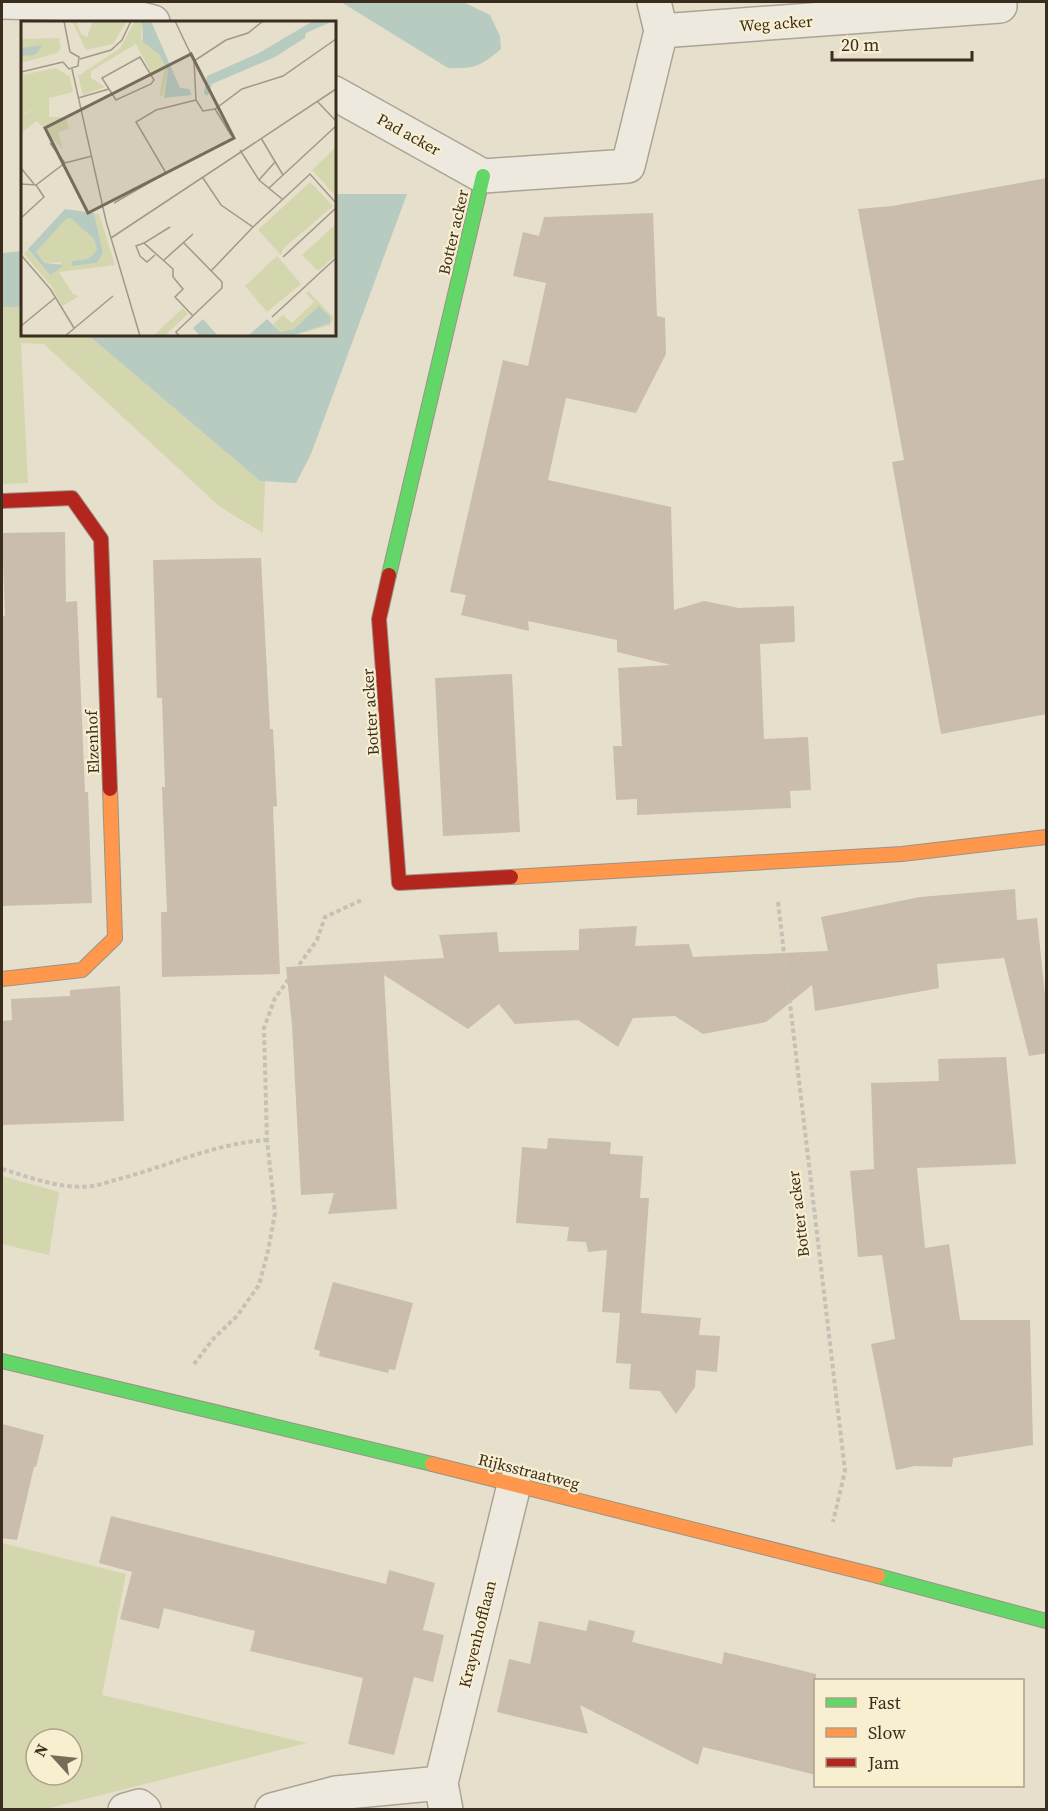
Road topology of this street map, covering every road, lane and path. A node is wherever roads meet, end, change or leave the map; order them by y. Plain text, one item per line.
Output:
1 (2, 2) edge
2 (80, 3) edge
3 (1000, 6) dead end
4 (657, 16) edge
5 (149, 21) edge
6 (336, 94) edge
7 (483, 176) junction
8 (2, 501) edge
9 (1047, 837) edge
10 (773, 862) junction
11 (399, 883) junction
12 (2, 979) edge
13 (267, 1140) junction
14 (2, 1168) edge
15 (2, 1361) edge
16 (166, 1400) junction
17 (514, 1485) junction
18 (825, 1561) junction
19 (1047, 1621) edge
20 (444, 1796) edge
21 (125, 1809) edge
22 (144, 1809) edge
23 (272, 1809) edge

1 - 2 street
2 - 5 street
3 - 4 street, Weg acker
4 - 7 street, Weg acker
6 - 7 street, Pad acker
7 - 11 street, Botter acker
8 - 12 street, Elzenhof
9 - 10 street
10 - 11 street
10 - 18 path, Botter acker
11 - 13 path
13 - 14 path
13 - 16 path
15 - 16 street, Rijksstraatweg
16 - 17 street, Rijksstraatweg
17 - 18 street, Rijksstraatweg
17 - 20 street, Krayenhofflaan
18 - 19 street, Rijksstraatweg
20 - 23 street, Krayenhofflaan
21 - 22 street

